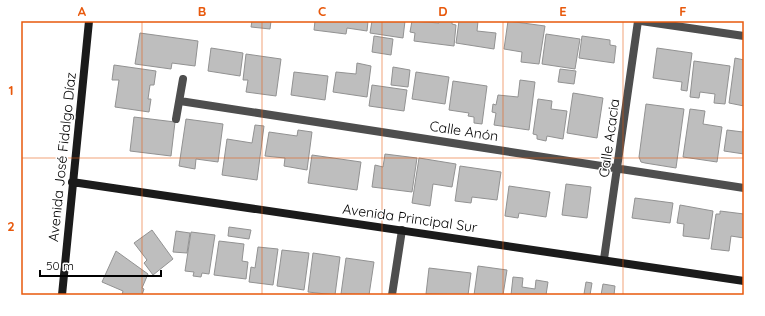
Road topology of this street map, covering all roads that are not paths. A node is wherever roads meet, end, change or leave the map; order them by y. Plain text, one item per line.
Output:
1 (89, 21) edge
2 (640, 21) edge
3 (744, 36) edge
4 (183, 79) dead end
5 (180, 101) junction
6 (176, 119) dead end
7 (618, 168) junction
8 (72, 182) junction
9 (744, 188) edge
10 (402, 230) junction
11 (604, 259) junction
12 (744, 281) edge
13 (62, 295) edge
14 (392, 295) edge

1 - 8 street, Avenida José Fidalgo Díaz
2 - 3 street
2 - 7 street, Calle Acacia
4 - 5 street
5 - 6 street
5 - 7 street, Calle Anón
7 - 9 street, Calle Anón
7 - 11 street, Calle Acacia
8 - 10 street, Avenida Principal Sur
8 - 13 street, Avenida José Fidalgo Díaz
10 - 11 street, Avenida Principal Sur
10 - 14 street
11 - 12 street, Avenida Principal Sur

